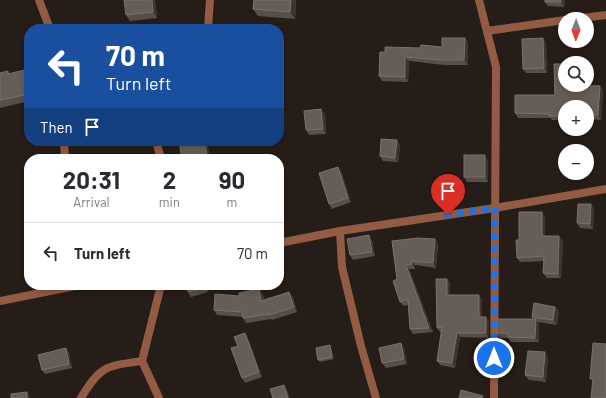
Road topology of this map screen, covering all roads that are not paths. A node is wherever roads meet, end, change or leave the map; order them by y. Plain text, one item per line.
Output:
1 (39, 0) edge
2 (210, 0) edge
3 (479, 0) edge
4 (606, 15) edge
5 (594, 16) edge
6 (558, 21) edge
7 (48, 24) edge
8 (208, 24) edge
9 (487, 31) junction
10 (606, 189) edge
11 (495, 208) junction
12 (340, 230) junction
13 (284, 242) edge
14 (55, 290) edge
15 (160, 290) edge
16 (0, 301) edge
17 (142, 361) junction
18 (81, 398) edge
19 (159, 398) edge
20 (376, 398) edge
21 (494, 398) edge

1 - 7 street
2 - 8 street
3 - 9 street
4 - 5 street
6 - 9 street
9 - 11 street
10 - 11 street
11 - 12 street
11 - 21 street
12 - 13 street
12 - 20 street
14 - 16 street
15 - 17 street
17 - 18 street
17 - 19 street

